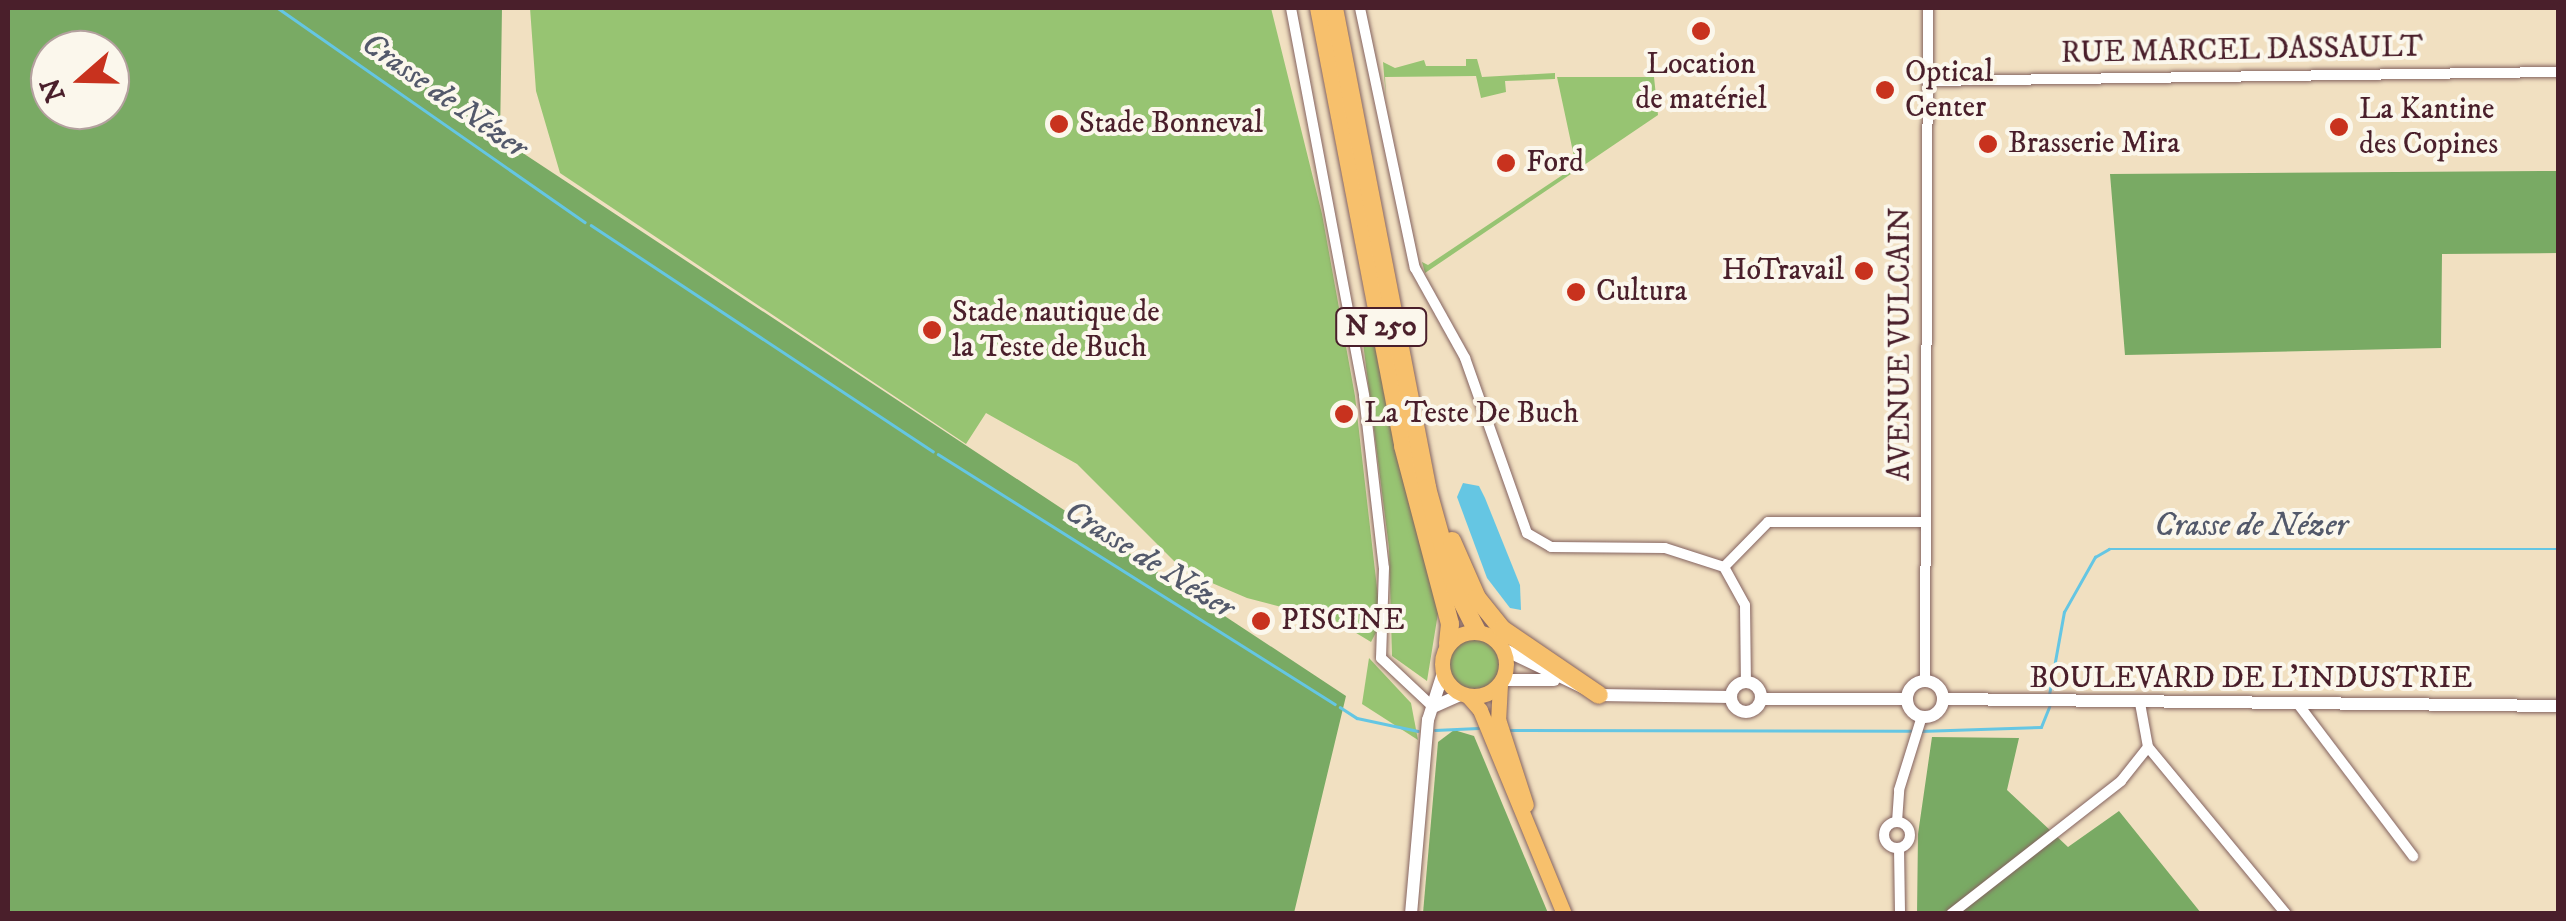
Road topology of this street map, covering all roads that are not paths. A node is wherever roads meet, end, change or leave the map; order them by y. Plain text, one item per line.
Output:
1 (1291, 8) edge
2 (1319, 8) edge
3 (1334, 8) edge
4 (1360, 8) edge
5 (1928, 8) edge
6 (2558, 72) edge
7 (1927, 81) junction
8 (1394, 320) junction
9 (1925, 522) junction
10 (1724, 567) junction
11 (1477, 631) junction
12 (1448, 644) junction
13 (1501, 648) junction
14 (1442, 673) junction
15 (1558, 681) junction
16 (1924, 681) junction
17 (1501, 682) junction
18 (1746, 682) junction
19 (1465, 695) junction
20 (1599, 695) junction
21 (1731, 697) junction
22 (1761, 699) junction
23 (1907, 699) junction
24 (1942, 699) junction
25 (2140, 703) junction
26 (2298, 704) junction
27 (2558, 706) edge
28 (1434, 708) junction
29 (1918, 726) junction
30 (2148, 746) junction
31 (1897, 822) junction
32 (1898, 848) junction
33 (1539, 852) junction
34 (2412, 856) dead end
35 (1411, 914) edge
36 (1564, 914) edge
37 (1900, 914) edge
38 (1952, 914) edge
39 (2286, 914) edge

1 - 28 street
2 - 12 highway, N 250
3 - 8 highway, N 250
4 - 10 street
5 - 7 street, AVENUE VULCAIN
6 - 7 street, RUE MARCEL DASSAULT
7 - 9 street, AVENUE VULCAIN
8 - 11 highway, N 250
8 - 20 highway, N 250
9 - 10 street
9 - 16 street, AVENUE VULCAIN
10 - 18 street
11 - 12 main road
11 - 13 main road, N 250
12 - 14 main road, N 250
13 - 15 street
13 - 17 main road
14 - 19 main road
14 - 28 street
15 - 17 street
15 - 20 street
16 - 23 street
16 - 24 street
17 - 19 main road
17 - 33 main road
18 - 21 street
18 - 22 street
19 - 28 street
19 - 33 main road
20 - 21 street
21 - 22 street
22 - 23 street
23 - 29 street
24 - 25 street, BOULEVARD DE L'INDUSTRIE
24 - 29 street
25 - 26 street, BOULEVARD DE L'INDUSTRIE
25 - 30 street
26 - 27 street, BOULEVARD DE L'INDUSTRIE
26 - 34 street
28 - 35 street
29 - 31 street
30 - 38 street
30 - 39 street
31 - 32 street
31 - 32 street
32 - 37 street
33 - 36 main road

